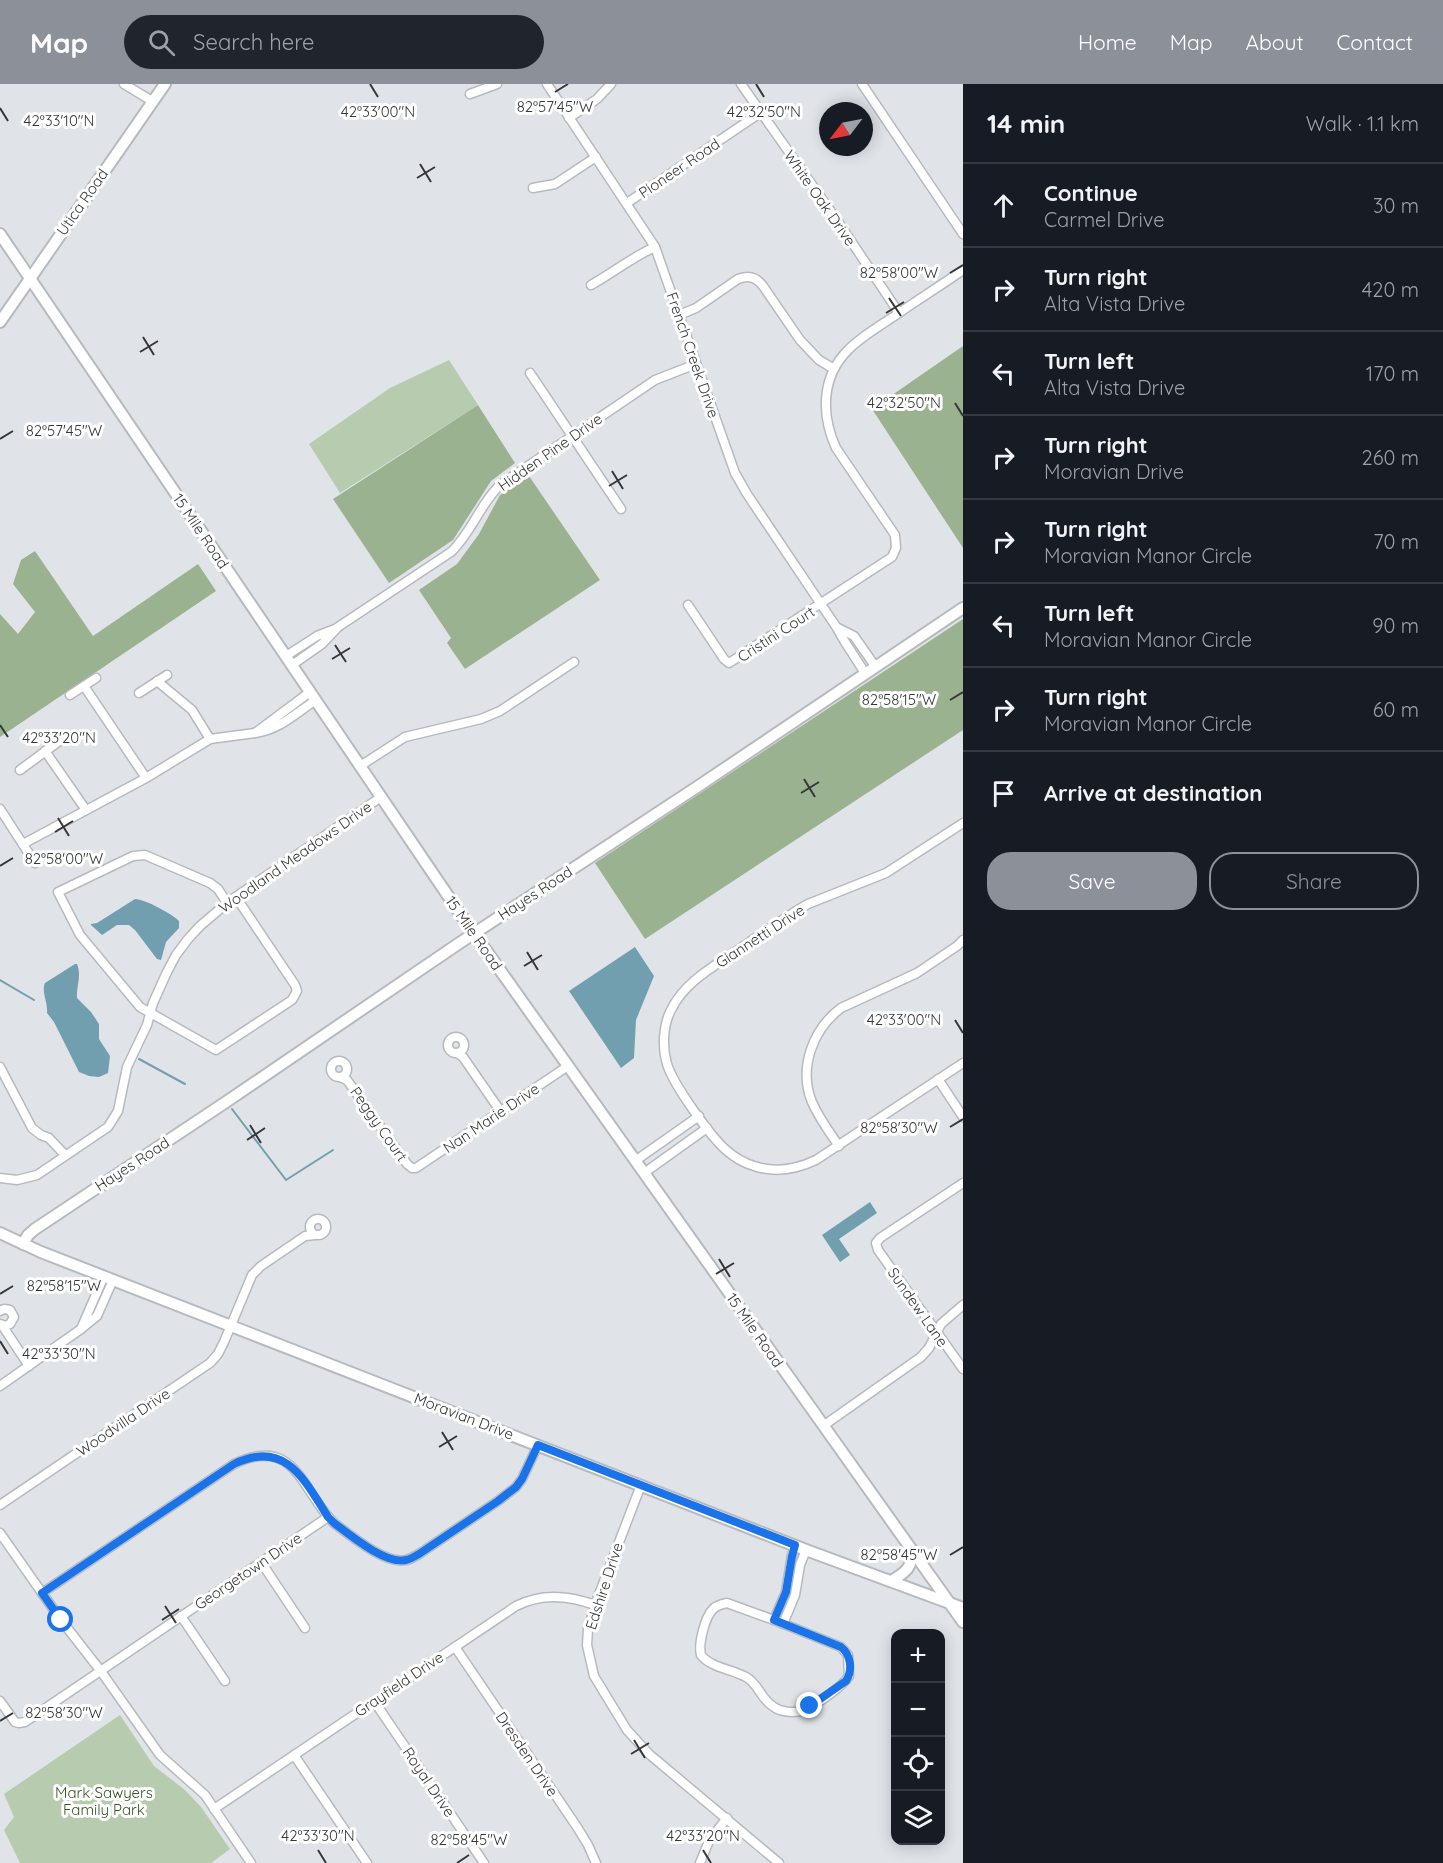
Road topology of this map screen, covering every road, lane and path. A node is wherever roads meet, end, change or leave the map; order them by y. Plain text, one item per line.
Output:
1 (124, 84) edge
2 (165, 84) edge
3 (496, 84) edge
4 (547, 84) edge
5 (611, 84) edge
6 (741, 84) edge
7 (862, 84) edge
8 (470, 94) dead end
9 (152, 101) junction
10 (760, 113) junction
11 (569, 117) junction
12 (596, 157) junction
13 (533, 188) dead end
14 (627, 203) junction
15 (0, 234) edge
16 (963, 234) edge
17 (655, 247) junction
18 (963, 270) edge
19 (30, 278) junction
20 (591, 285) dead end
21 (899, 313) junction
22 (679, 315) junction
23 (0, 322) edge
24 (696, 364) junction
25 (834, 369) junction
26 (530, 373) dead end
27 (572, 435) junction
28 (621, 509) dead end
29 (822, 604) junction
30 (688, 605) dead end
31 (963, 608) edge
32 (837, 628) junction
33 (289, 661) junction
34 (574, 662) dead end
35 (875, 666) junction
36 (865, 673) junction
37 (167, 675) dead end
38 (96, 678) dead end
39 (157, 681) junction
40 (84, 686) junction
41 (139, 693) dead end
42 (70, 694) dead end
43 (313, 696) junction
44 (66, 736) dead end
45 (210, 739) junction
46 (45, 751) junction
47 (360, 766) junction
48 (20, 770) dead end
49 (146, 778) junction
50 (381, 797) junction
51 (0, 809) edge
52 (86, 810) junction
53 (962, 826) edge
54 (23, 844) junction
55 (35, 862) dead end
56 (236, 897) junction
57 (227, 903) junction
58 (474, 933) junction
59 (963, 940) edge
60 (150, 1014) junction
61 (461, 1053) dead end
62 (963, 1062) edge
63 (568, 1066) junction
64 (0, 1067) edge
65 (345, 1076) dead end
66 (938, 1079) junction
67 (501, 1112) junction
68 (699, 1116) junction
69 (963, 1117) edge
70 (707, 1128) junction
71 (839, 1146) junction
72 (65, 1155) junction
73 (635, 1161) junction
74 (412, 1168) joint
75 (644, 1173) junction
76 (0, 1178) edge
77 (963, 1183) edge
78 (310, 1227) junction
79 (0, 1233) edge
80 (315, 1235) junction
81 (305, 1236) junction
82 (23, 1244) junction
83 (108, 1278) junction
84 (963, 1305) edge
85 (0, 1311) edge
86 (5, 1326) edge
87 (231, 1326) junction
88 (937, 1333) junction
89 (29, 1366) junction
90 (963, 1369) edge
91 (0, 1386) edge
92 (824, 1426) junction
93 (538, 1445) junction
94 (641, 1485) junction
95 (0, 1505) edge
96 (328, 1517) junction
97 (0, 1533) edge
98 (795, 1545) junction
99 (909, 1546) junction
100 (806, 1550) junction
101 (261, 1562) junction
102 (891, 1581) junction
103 (42, 1593) junction
104 (950, 1603) junction
105 (595, 1605) junction
106 (963, 1608) edge
107 (181, 1616) junction
108 (779, 1622) junction
109 (963, 1622) edge
110 (305, 1628) dead end
111 (455, 1647) junction
112 (100, 1670) junction
113 (225, 1681) dead end
114 (0, 1701) edge
115 (374, 1701) junction
116 (294, 1755) junction
117 (214, 1809) junction
118 (726, 1818) junction
119 (251, 1863) edge
120 (367, 1863) edge
121 (484, 1863) edge
122 (596, 1863) edge
123 (700, 1863) edge
124 (779, 1863) edge

1 - 9 street
2 - 9 street, Utica Road
3 - 8 street
4 - 11 street, French Creek Drive
5 - 11 street
6 - 10 street, White Oak Drive
7 - 16 street
9 - 19 street, Utica Road
10 - 14 street, Pioneer Road
10 - 21 street, White Oak Drive
11 - 12 street, French Creek Drive
12 - 13 street
12 - 14 street, French Creek Drive
14 - 17 street, French Creek Drive
15 - 19 street, 15 Mile Road
17 - 20 street
17 - 22 street, French Creek Drive
18 - 21 street
19 - 23 street, Utica Road
19 - 33 street, 15 Mile Road
21 - 25 street
22 - 24 street, French Creek Drive
22 - 25 street
24 - 27 street, Hidden Pine Drive
24 - 29 street, French Creek Drive
25 - 29 street
26 - 27 street
27 - 28 street
27 - 33 street, Hidden Pine Drive
29 - 30 street, Cristini Court
29 - 32 street, French Creek Drive
31 - 35 street, Hayes Road
32 - 35 street, French Creek Drive
32 - 36 street, French Creek Drive
33 - 43 street, 15 Mile Road
34 - 47 street
35 - 36 street, Hayes Road
36 - 58 street, Hayes Road
37 - 39 street
38 - 40 street
39 - 41 street
39 - 45 street
40 - 42 street
40 - 49 street
43 - 45 street
43 - 47 street, 15 Mile Road
44 - 46 street
45 - 49 street
46 - 48 street
46 - 52 street
47 - 50 street, 15 Mile Road
49 - 52 street
50 - 56 street, Woodland Meadows Drive
50 - 58 street, 15 Mile Road
51 - 54 street
52 - 54 street
53 - 68 street, Giannetti Drive
54 - 55 street
56 - 57 street, Woodland Meadows Drive
56 - 60 street
57 - 60 street, Woodland Meadows Drive
57 - 60 street
58 - 63 street, 15 Mile Road
58 - 82 street, Hayes Road
59 - 71 street
60 - 72 street, Woodland Meadows Drive
61 - 67 street
62 - 66 street, Giannetti Drive
63 - 67 street, Nan Marie Drive
63 - 73 street, 15 Mile Road
64 - 72 street
65 - 74 street, Peggy Court
66 - 69 street
66 - 71 street, Giannetti Drive
67 - 74 street, Nan Marie Drive
68 - 70 street, Giannetti Drive
68 - 73 street
70 - 71 street, Giannetti Drive
70 - 75 street
72 - 76 street, Woodland Meadows Drive
73 - 75 street, 15 Mile Road
75 - 92 street, 15 Mile Road
77 - 88 street, Sundew Lane
78 - 80 street
78 - 80 street
78 - 81 street
79 - 82 street, Moravian Drive
80 - 81 street
81 - 87 street, Woodvilla Drive
82 - 83 street, Moravian Drive
83 - 87 street, Moravian Drive
83 - 89 street
84 - 88 street
85 - 86 street
86 - 89 street
87 - 93 street, Moravian Drive
87 - 95 street, Woodvilla Drive
88 - 90 street, Sundew Lane
88 - 92 street
89 - 91 street
92 - 99 street, 15 Mile Road
93 - 94 street, Moravian Drive
93 - 96 street
94 - 98 street, Moravian Drive
94 - 105 street, Edshire Drive
96 - 101 street, Georgetown Drive
96 - 103 street
97 - 103 street
98 - 100 street, Moravian Drive
98 - 108 street
99 - 102 street
99 - 104 street, 15 Mile Road
100 - 102 street, Moravian Drive
100 - 108 street
101 - 107 street, Georgetown Drive
101 - 110 street
102 - 104 street, Moravian Drive
103 - 112 street
104 - 106 street, Moravian Drive
104 - 109 street, 15 Mile Road
105 - 111 street, Grayfield Drive
105 - 118 street, Edshire Drive
107 - 112 street, Georgetown Drive
107 - 113 street
108 - 108 street
111 - 115 street, Grayfield Drive
111 - 122 street, Dresden Drive
112 - 114 street, Georgetown Drive
112 - 117 street
115 - 116 street, Grayfield Drive
115 - 121 street, Royal Drive
116 - 117 street, Grayfield Drive
116 - 120 street
117 - 119 street
118 - 123 street
118 - 124 street, Edshire Drive

